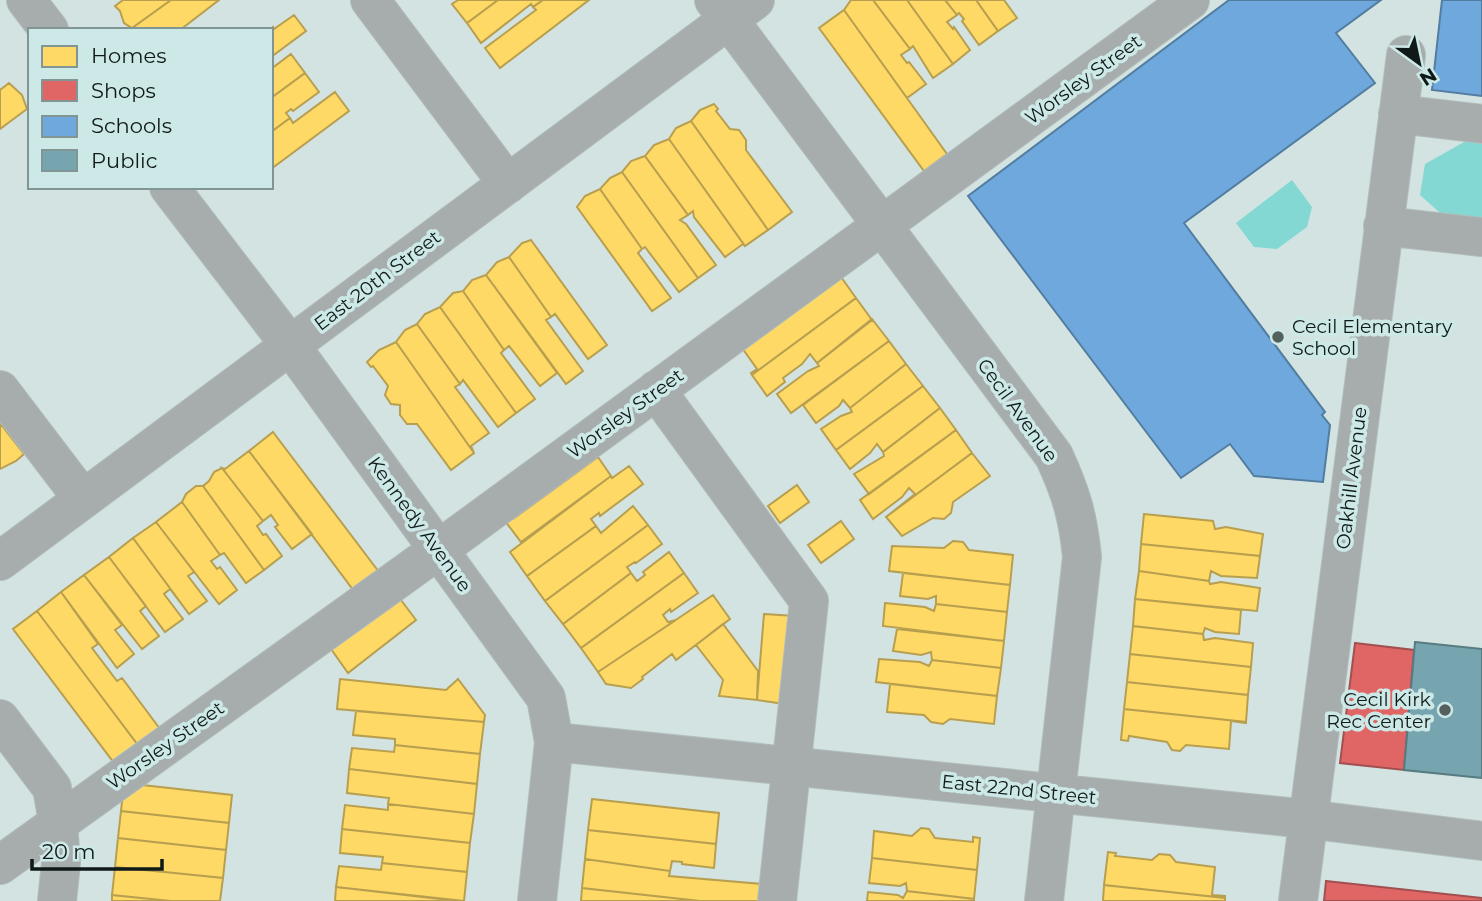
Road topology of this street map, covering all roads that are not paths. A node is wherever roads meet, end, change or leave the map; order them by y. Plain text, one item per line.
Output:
1 (26, 0) edge
2 (370, 0) edge
3 (1189, 0) edge
4 (733, 6) edge
5 (47, 28) edge
6 (1406, 55) dead end
7 (1398, 114) junction
8 (1482, 124) edge
9 (508, 184) junction
10 (171, 189) edge
11 (883, 226) junction
12 (1383, 226) junction
13 (1482, 237) edge
14 (290, 345) junction
15 (0, 390) edge
16 (656, 390) junction
17 (83, 499) junction
18 (438, 550) junction
19 (0, 561) edge
20 (0, 719) edge
21 (554, 742) junction
22 (792, 765) junction
23 (1056, 792) junction
24 (1307, 819) junction
25 (58, 822) junction
26 (1482, 841) edge
27 (0, 865) edge
28 (57, 901) edge
29 (537, 901) edge
30 (777, 901) edge
31 (1044, 901) edge
32 (1298, 901) edge

1 - 5 street
2 - 9 street
3 - 11 street, Worsley Street
4 - 9 street, East 20th Street
4 - 11 street, Cecil Avenue
6 - 7 street, Oakhill Avenue
7 - 8 street
7 - 12 street, Oakhill Avenue
9 - 14 street, East 20th Street
10 - 14 street, Kennedy Avenue
11 - 16 street, Worsley Street
11 - 23 street, Cecil Avenue
12 - 13 street
12 - 24 street, Oakhill Avenue
14 - 17 street, East 20th Street
14 - 18 street, Kennedy Avenue
15 - 17 street
16 - 18 street, Worsley Street
16 - 22 street
17 - 19 street, East 20th Street
18 - 21 street, Kennedy Avenue
18 - 25 street, Worsley Street
20 - 25 street
21 - 22 street, East 22nd Street
21 - 29 street, Kennedy Avenue
22 - 23 street, East 22nd Street
22 - 30 street
23 - 24 street, East 22nd Street
23 - 31 street, Cecil Avenue
24 - 26 street, East 22nd Street
24 - 32 street, Oakhill Avenue
25 - 27 street, Worsley Street
25 - 28 street

